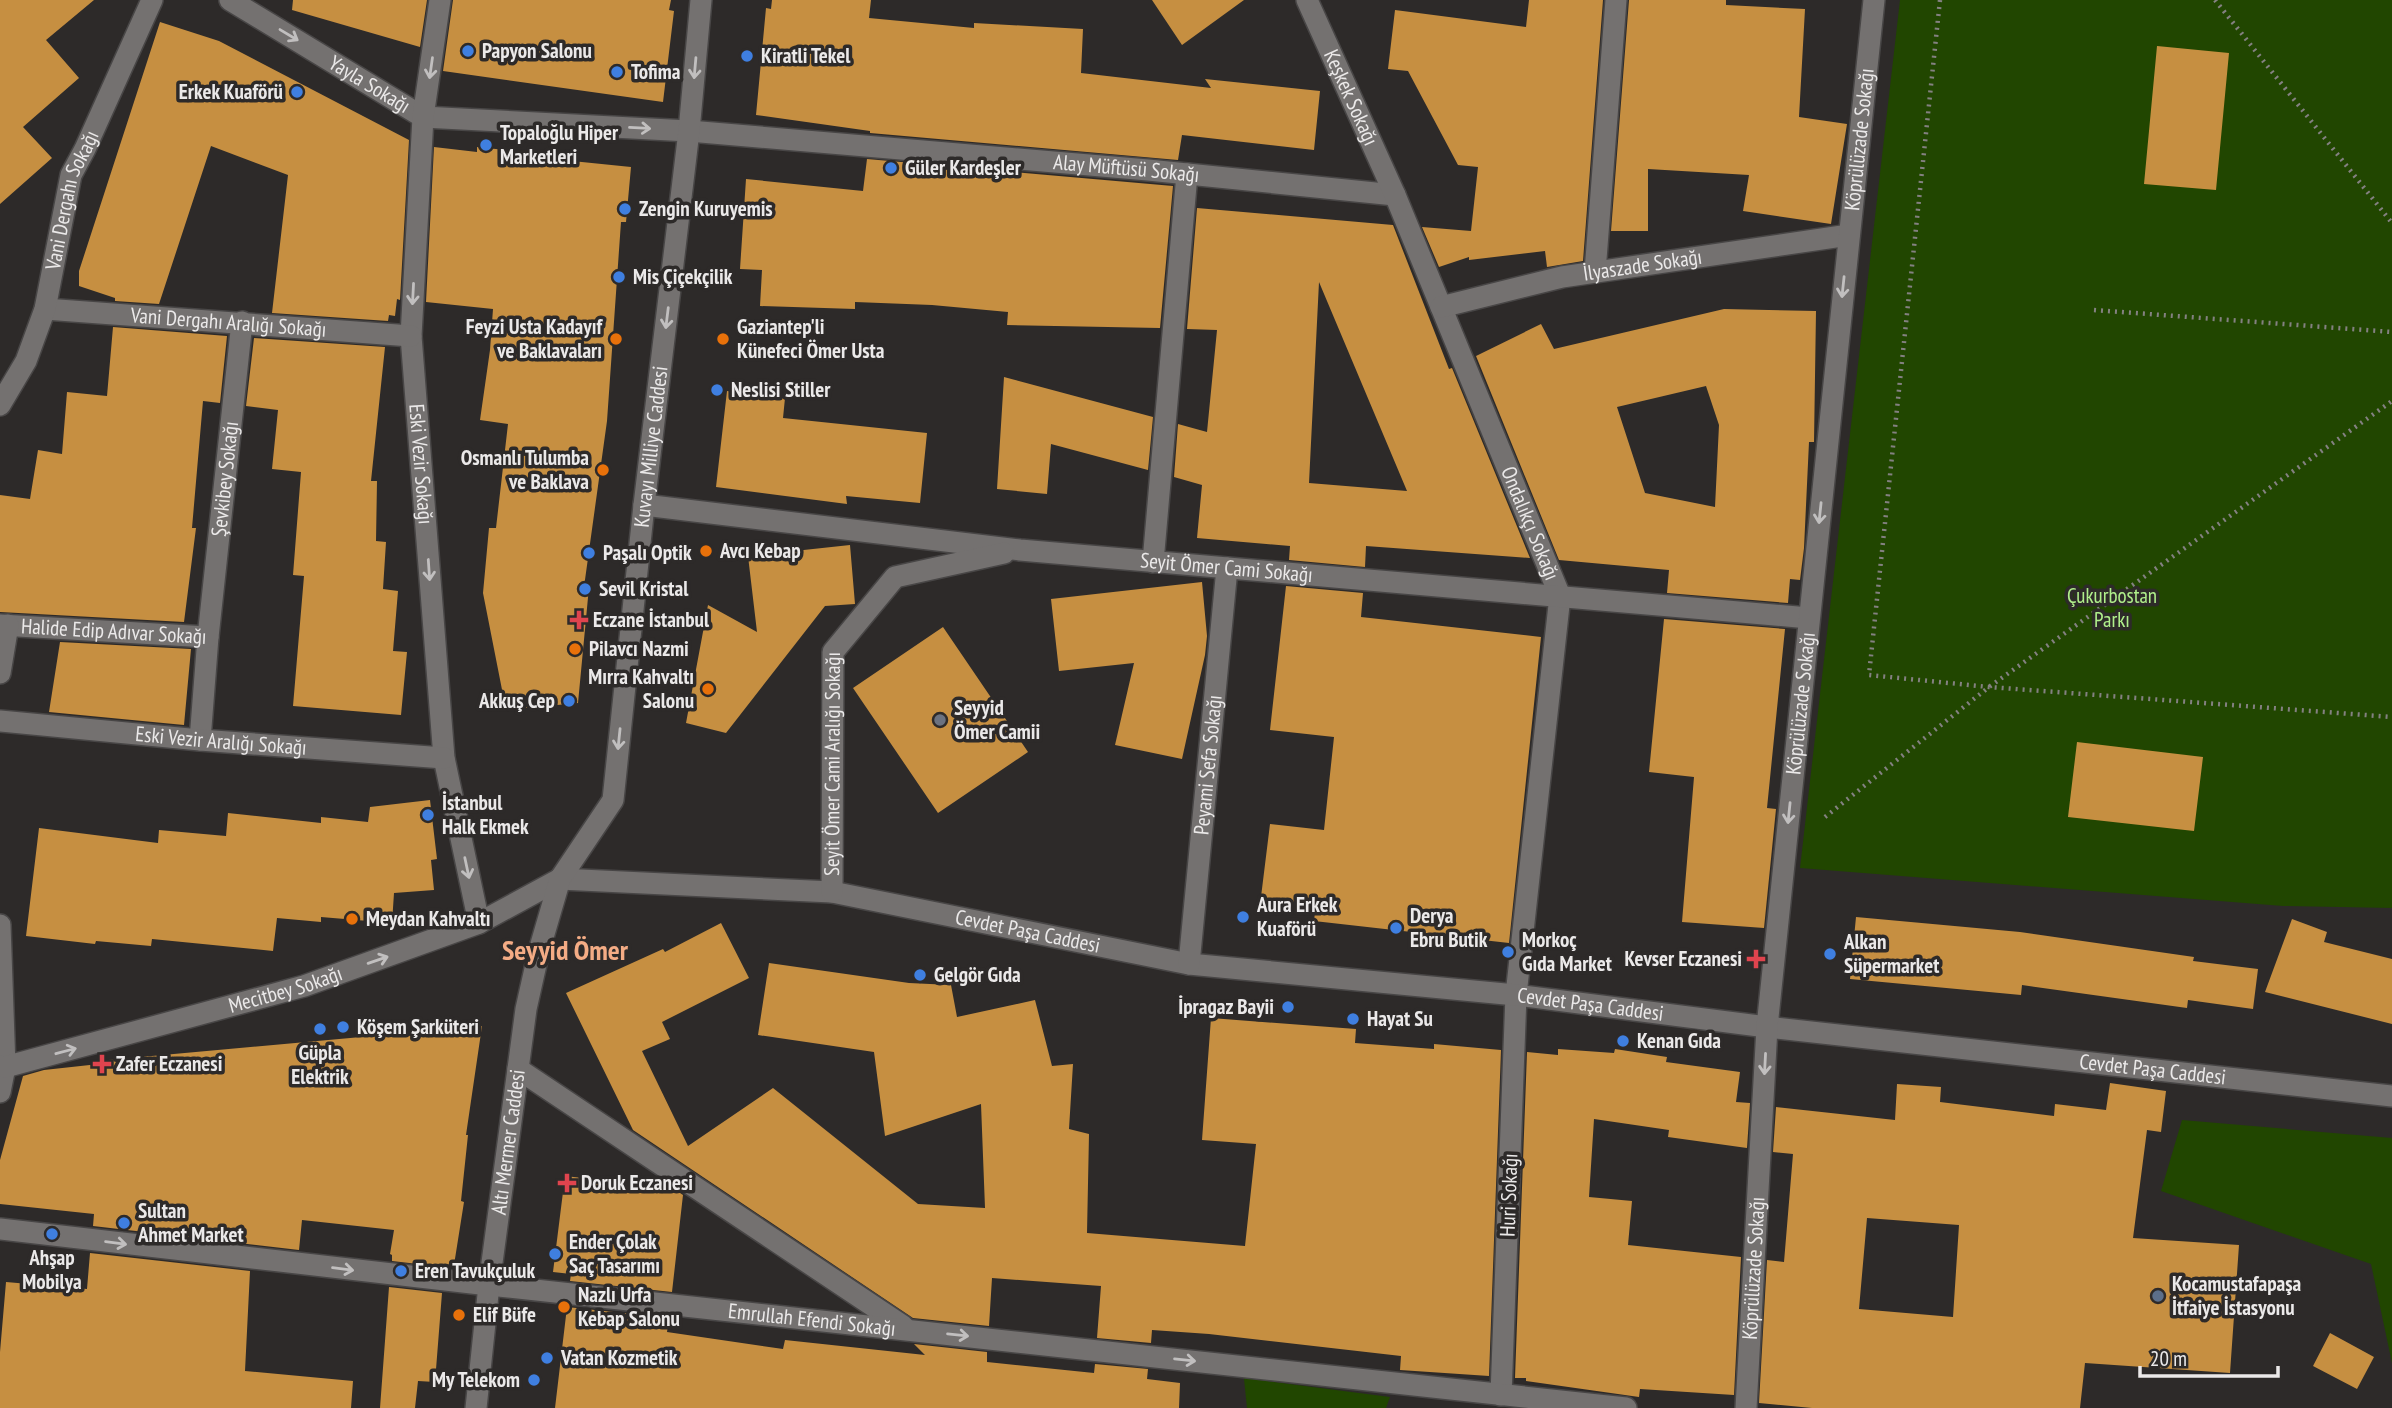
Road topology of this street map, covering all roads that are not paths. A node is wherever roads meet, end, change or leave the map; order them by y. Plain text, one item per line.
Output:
1 (152, 0) edge
2 (230, 0) edge
3 (440, 0) edge
4 (701, 0) edge
5 (1307, 0) edge
6 (1616, 0) edge
7 (1874, 0) edge
8 (424, 117) junction
9 (689, 131) junction
10 (1187, 174) junction
11 (1395, 195) junction
12 (1849, 235) junction
13 (1595, 272) junction
14 (1441, 307) junction
15 (45, 309) junction
16 (242, 322) junction
17 (411, 336) junction
18 (0, 405) edge
19 (644, 505) junction
20 (1020, 550) junction
21 (1153, 562) junction
22 (1227, 568) junction
23 (1560, 597) junction
24 (1810, 618) junction
25 (4, 625) edge
26 (208, 637) junction
27 (0, 673) edge
28 (0, 721) edge
29 (200, 740) junction
30 (444, 758) junction
31 (560, 879) junction
32 (832, 892) junction
33 (479, 923) junction
34 (0, 925) edge
35 (1189, 964) junction
36 (1516, 995) junction
37 (1767, 1027) junction
38 (3, 1067) edge
39 (518, 1069) junction
40 (0, 1092) edge
41 (2392, 1096) edge
42 (0, 1229) edge
43 (489, 1285) junction
44 (907, 1329) junction
45 (1501, 1395) junction
46 (476, 1408) edge
47 (1626, 1408) edge
48 (1746, 1408) edge

1 - 15 street, Vani Dergahı Sokağı
2 -> 8 street, Yayla Sokağı
3 -> 8 street, Eski Vezir Sokağı
4 -> 9 street, Kuvayı Milliye Caddesi
5 - 11 street, Keşkek Sokağı
6 - 13 street
7 - 12 street, Köprülüzade Sokağı
8 -> 9 street, Yayla Sokağı
8 -> 17 street, Eski Vezir Sokağı
9 - 10 street, Alay Müftüsü Sokağı
9 -> 19 street, Kuvayı Milliye Caddesi
10 - 11 street, Alay Müftüsü Sokağı
10 - 21 street
11 - 14 street, Ondalıkçı Sokağı
12 - 13 street, İlyaszade Sokağı
12 -> 24 street, Köprülüzade Sokağı
13 - 14 street, İlyaszade Sokağı
14 - 23 street, Ondalıkçı Sokağı
15 - 16 street, Vani Dergahı Aralığı Sokağı
15 - 18 street, Vani Dergahı Sokağı
16 - 17 street, Vani Dergahı Aralığı Sokağı
16 - 26 street, Şevkibey Sokağı
17 -> 30 street, Eski Vezir Sokağı
19 - 20 street, Seyit Ömer Cami Sokağı
19 -> 31 street, Kuvayı Milliye Caddesi
20 - 21 street, Seyit Ömer Cami Sokağı
20 - 32 street, Seyit Ömer Cami Aralığı Sokağı
21 - 22 street, Seyit Ömer Cami Sokağı
22 - 23 street, Seyit Ömer Cami Sokağı
22 - 35 street, Peyami Sefa Sokağı
23 - 24 street, Seyit Ömer Cami Sokağı
23 - 36 street, Ondalıkçı Sokağı
24 -> 37 street, Köprülüzade Sokağı
25 - 26 street, Halide Edip Adıvar Sokağı
25 - 27 street
26 - 29 street, Halide Edip Adıvar Sokağı
28 - 29 street, Eski Vezir Aralığı Sokağı
29 - 30 street, Eski Vezir Aralığı Sokağı
30 -> 33 street, Eski Vezir Sokağı
31 - 32 street, Cevdet Paşa Caddesi
31 - 33 street, Meсitbey Sokağı
31 - 39 street, Altı Mermer Caddesi
32 - 35 street, Cevdet Paşa Caddesi
38 -> 33 street, Meсitbey Sokağı
34 - 38 street
35 - 36 street, Cevdet Paşa Caddesi
36 - 37 street, Cevdet Paşa Caddesi
36 - 45 street, Huri Sokağı
37 - 41 street, Cevdet Paşa Caddesi
37 -> 48 street, Köprülüzade Sokağı
38 - 40 street
39 - 43 street, Altı Mermer Caddesi
39 - 44 street
42 -> 43 street, Emrullah Efendi Sokağı
43 - 44 street, Emrullah Efendi Sokağı
43 - 46 street, Altı Mermer Caddesi
44 -> 45 street, Emrullah Efendi Sokağı
45 - 47 street, Emrullah Efendi Sokağı

